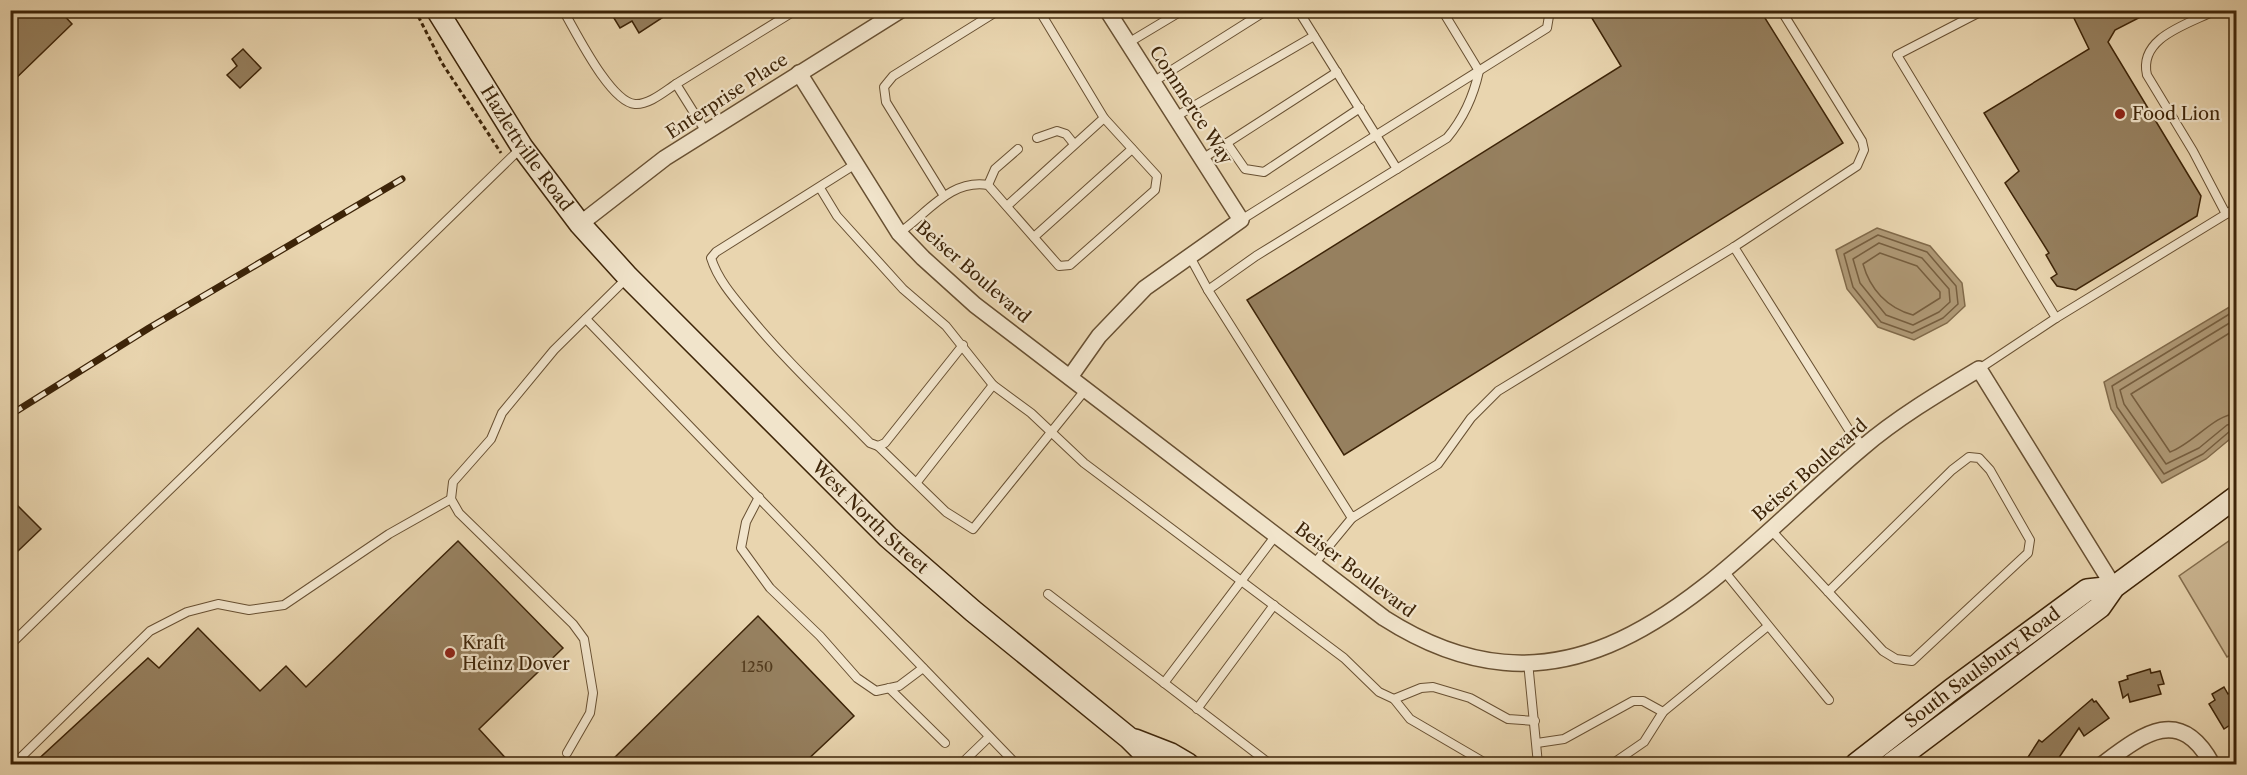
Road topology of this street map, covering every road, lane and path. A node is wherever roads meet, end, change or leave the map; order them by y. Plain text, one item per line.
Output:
1 (437, 10) edge
2 (563, 10) edge
3 (796, 10) edge
4 (901, 10) edge
5 (999, 10) edge
6 (1039, 10) edge
7 (1107, 10) edge
8 (1183, 10) edge
9 (1267, 10) edge
10 (1298, 10) edge
11 (1443, 10) edge
12 (1545, 10) edge
13 (1781, 10) edge
14 (1984, 10) edge
15 (2216, 10) edge
16 (1314, 36) junction
17 (1128, 43) junction
18 (1479, 71) junction
19 (1337, 72) junction
20 (799, 73) junction
21 (1153, 82) junction
22 (676, 84) junction
23 (1360, 108) junction
24 (1175, 117) junction
25 (1104, 118) junction
26 (706, 132) junction
27 (1377, 135) junction
28 (1037, 138) dead end
29 (1227, 143) junction
30 (1074, 144) junction
31 (522, 147) junction
32 (1017, 149) dead end
33 (1132, 149) junction
34 (1202, 159) junction
35 (854, 165) junction
36 (1397, 169) junction
37 (988, 185) junction
38 (820, 188) junction
39 (944, 196) junction
40 (1007, 206) junction
41 (2236, 208) edge
42 (2226, 214) junction
43 (1241, 220) junction
44 (580, 224) junction
45 (899, 233) junction
46 (1034, 237) junction
47 (1734, 247) junction
48 (1189, 255) junction
49 (628, 277) junction
50 (1209, 290) junction
51 (2056, 318) junction
52 (586, 319) junction
53 (963, 345) junction
54 (1979, 369) junction
55 (1070, 377) junction
56 (993, 385) junction
57 (1086, 389) junction
58 (1052, 434) junction
59 (878, 446) junction
60 (1863, 446) junction
61 (916, 482) junction
62 (759, 497) junction
63 (2236, 497) edge
64 (451, 499) junction
65 (1352, 518) junction
66 (1771, 530) junction
67 (1276, 535) junction
68 (1314, 564) junction
69 (1724, 571) junction
70 (1241, 580) junction
71 (2114, 586) junction
72 (1828, 592) junction
73 (1048, 594) dead end
74 (1274, 605) junction
75 (1768, 626) junction
76 (10, 645) edge
77 (1528, 663) junction
78 (923, 668) junction
79 (1164, 684) junction
80 (889, 688) junction
81 (1394, 699) junction
82 (1829, 700) dead end
83 (1197, 709) junction
84 (1663, 712) junction
85 (1535, 722) junction
86 (989, 737) junction
87 (1129, 738) junction
88 (945, 743) dead end
89 (1537, 743) junction
90 (567, 753) dead end
91 (14, 765) edge
92 (961, 765) edge
93 (1017, 765) edge
94 (1155, 765) edge
95 (1188, 765) edge
96 (1270, 765) edge
97 (1487, 765) edge
98 (1538, 765) edge
99 (1612, 765) edge
100 (1856, 765) edge
101 (1891, 765) edge
102 (2103, 765) edge
103 (2212, 765) edge

1 - 31 main road, Hazlettville Road
2 - 22 lane
3 - 22 lane
4 - 20 street, Enterprise Place
5 - 39 lane
6 - 25 lane
7 - 17 street, Commerce Way
8 - 17 lane
9 - 21 lane
10 - 16 lane
11 - 18 lane
12 - 18 lane
13 - 47 lane
14 - 51 lane
15 - 42 lane
16 - 19 lane
16 - 24 lane
17 - 21 street, Commerce Way
18 - 27 lane
18 - 36 lane
19 - 23 lane
19 - 29 lane
20 - 26 street, Enterprise Place
20 - 35 street, Beiser Boulevard
21 - 24 street, Commerce Way
22 - 26 lane
23 - 27 lane
23 - 29 lane
24 - 34 street, Commerce Way
25 - 30 lane
25 - 33 lane
26 - 44 street, Enterprise Place
27 - 36 lane
27 - 43 lane
28 - 30 lane
29 - 34 lane
30 - 40 lane
31 - 44 main road, Hazlettville Road
31 - 76 lane
32 - 37 lane
33 - 46 lane
33 - 46 lane
34 - 43 street, Commerce Way
35 - 38 lane
35 - 45 street, Beiser Boulevard
36 - 50 lane
37 - 39 lane
37 - 40 lane
38 - 53 lane
38 - 59 lane
39 - 45 lane
40 - 46 lane
41 - 42 lane
42 - 51 lane
43 - 48 street
44 - 49 main road, Hazlettville Road
45 - 55 street, Beiser Boulevard
47 - 60 lane
47 - 65 lane
48 - 50 lane
48 - 55 street
49 - 52 lane
49 - 87 main road, West North Street
50 - 65 lane
51 - 54 lane
52 - 62 lane
52 - 64 lane
53 - 56 lane
53 - 59 lane
54 - 60 street, Beiser Boulevard
54 - 71 street
55 - 57 street, Beiser Boulevard
56 - 58 lane
56 - 61 lane
57 - 58 lane
57 - 67 street, Beiser Boulevard
58 - 61 lane
58 - 70 lane
59 - 61 lane
60 - 66 street, Beiser Boulevard
62 - 78 lane
62 - 80 lane
63 - 71 main road, South Saulsbury Road
64 - 90 lane
64 - 91 lane
65 - 68 lane
66 - 69 street, Beiser Boulevard
66 - 72 lane
67 - 68 street, Beiser Boulevard
67 - 70 lane
68 - 77 street, Beiser Boulevard
69 - 75 lane
69 - 77 street, Beiser Boulevard
70 - 74 lane
70 - 79 lane
71 - 100 main road, South Saulsbury Road
71 - 101 main road, South Saulsbury Road
72 - 72 lane
73 - 79 lane
74 - 81 lane
74 - 83 lane
75 - 82 lane
75 - 84 lane
77 - 85 lane
78 - 80 lane
78 - 86 lane
79 - 83 lane
80 - 88 lane
81 - 85 lane
81 - 97 lane
83 - 96 lane
84 - 89 lane
84 - 99 lane
85 - 89 lane
86 - 92 lane
86 - 93 lane
87 - 94 main road, West North Street
87 - 95 main road, West North Street
89 - 98 lane
102 - 103 street

